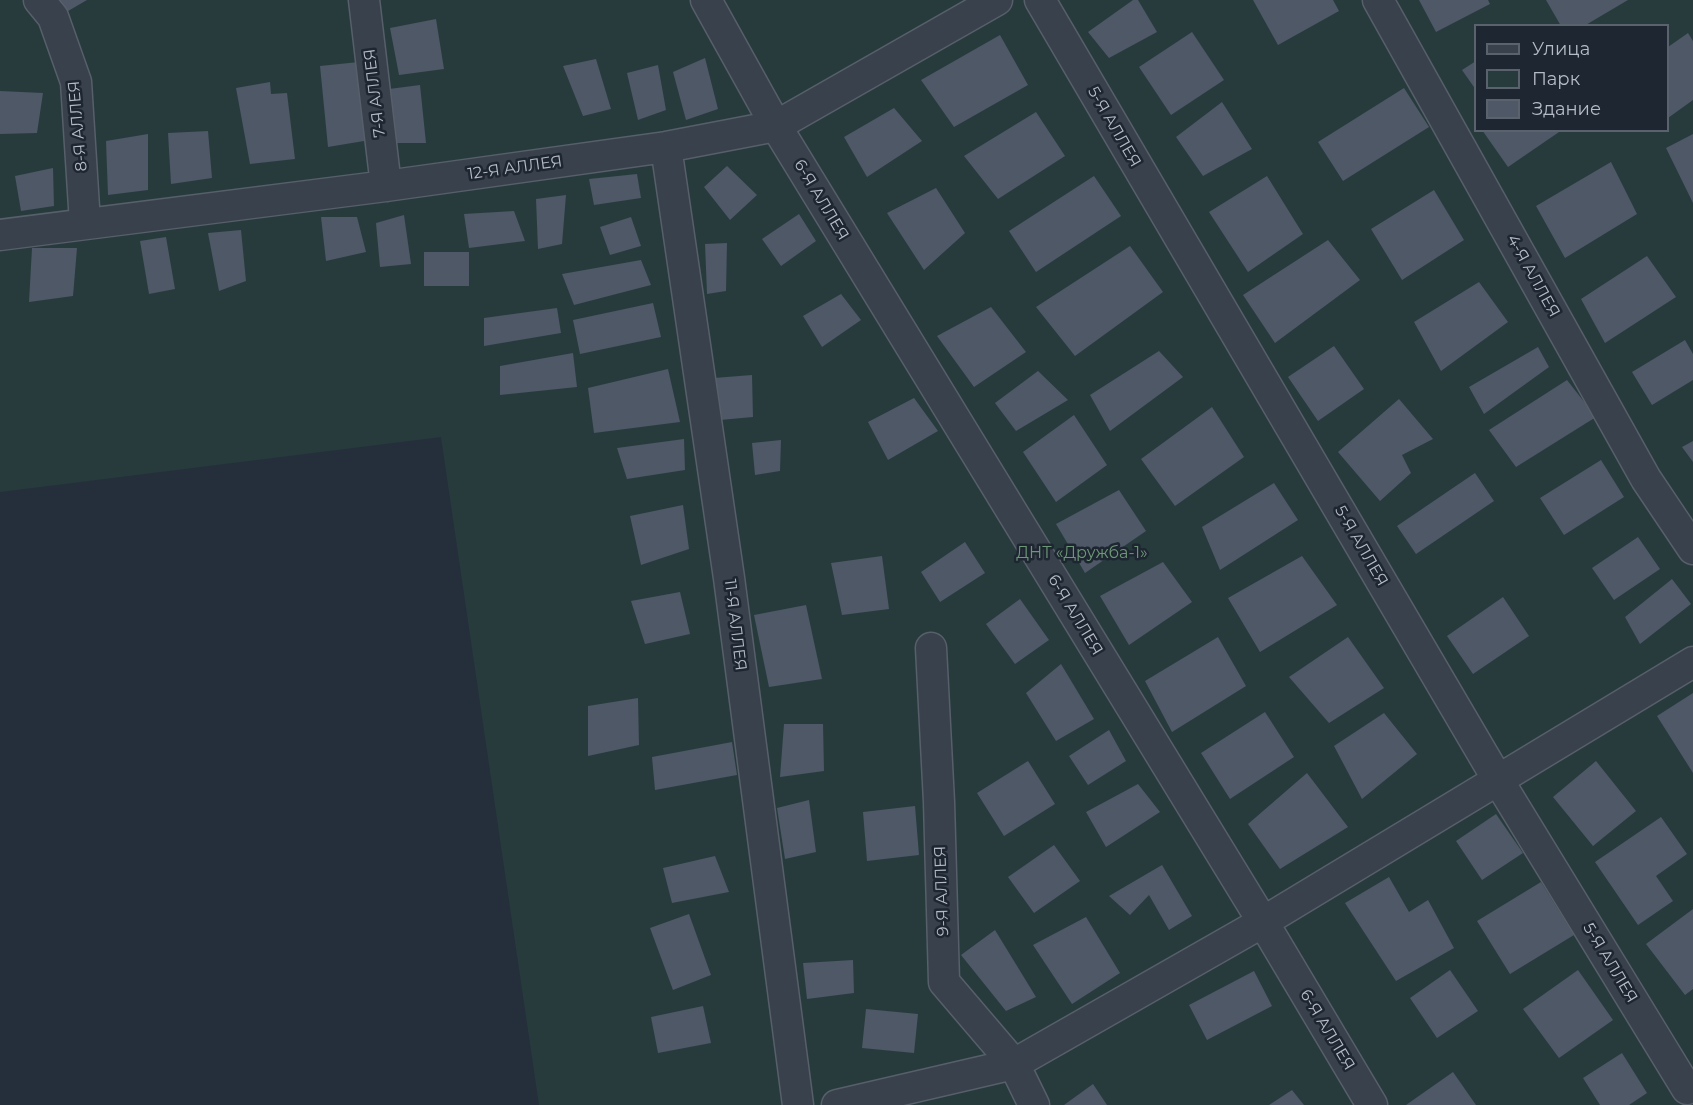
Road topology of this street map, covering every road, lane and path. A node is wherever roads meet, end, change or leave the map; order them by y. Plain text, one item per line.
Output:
1 (39, 0) edge
2 (364, 0) edge
3 (706, 0) edge
4 (997, 0) edge
5 (1040, 0) edge
6 (1378, 0) edge
7 (776, 126) junction
8 (666, 147) junction
9 (386, 186) junction
10 (86, 223) junction
11 (0, 235) edge
12 (1693, 549) edge
13 (931, 648) dead end
14 (1693, 662) edge
15 (1498, 780) junction
16 (1263, 922) junction
17 (1014, 1064) junction
18 (1687, 1089) dead end
19 (944, 1093) edge
20 (798, 1105) edge
21 (837, 1105) edge
22 (1034, 1105) edge
23 (1372, 1105) edge

1 - 10 street, 8-Я АЛЛЕЯ
2 - 9 street, 7-Я АЛЛЕЯ
3 - 7 street, 6-Я АЛЛЕЯ
4 - 7 street, 12-Я АЛЛЕЯ
5 - 15 street, 5-Я АЛЛЕЯ
6 - 12 street, 4-Я АЛЛЕЯ
7 - 8 street, 12-Я АЛЛЕЯ
7 - 16 street, 6-Я АЛЛЕЯ
8 - 9 street, 12-Я АЛЛЕЯ
8 - 20 street, 11-Я АЛЛЕЯ
9 - 10 street, 12-Я АЛЛЕЯ
10 - 11 street, 12-Я АЛЛЕЯ
13 - 17 street, 9-Я АЛЛЕЯ
14 - 15 street
15 - 16 street
15 - 18 street, 5-Я АЛЛЕЯ
16 - 17 street
16 - 23 street, 6-Я АЛЛЕЯ
17 - 19 street
17 - 22 street, 9-Я АЛЛЕЯ
19 - 21 street

